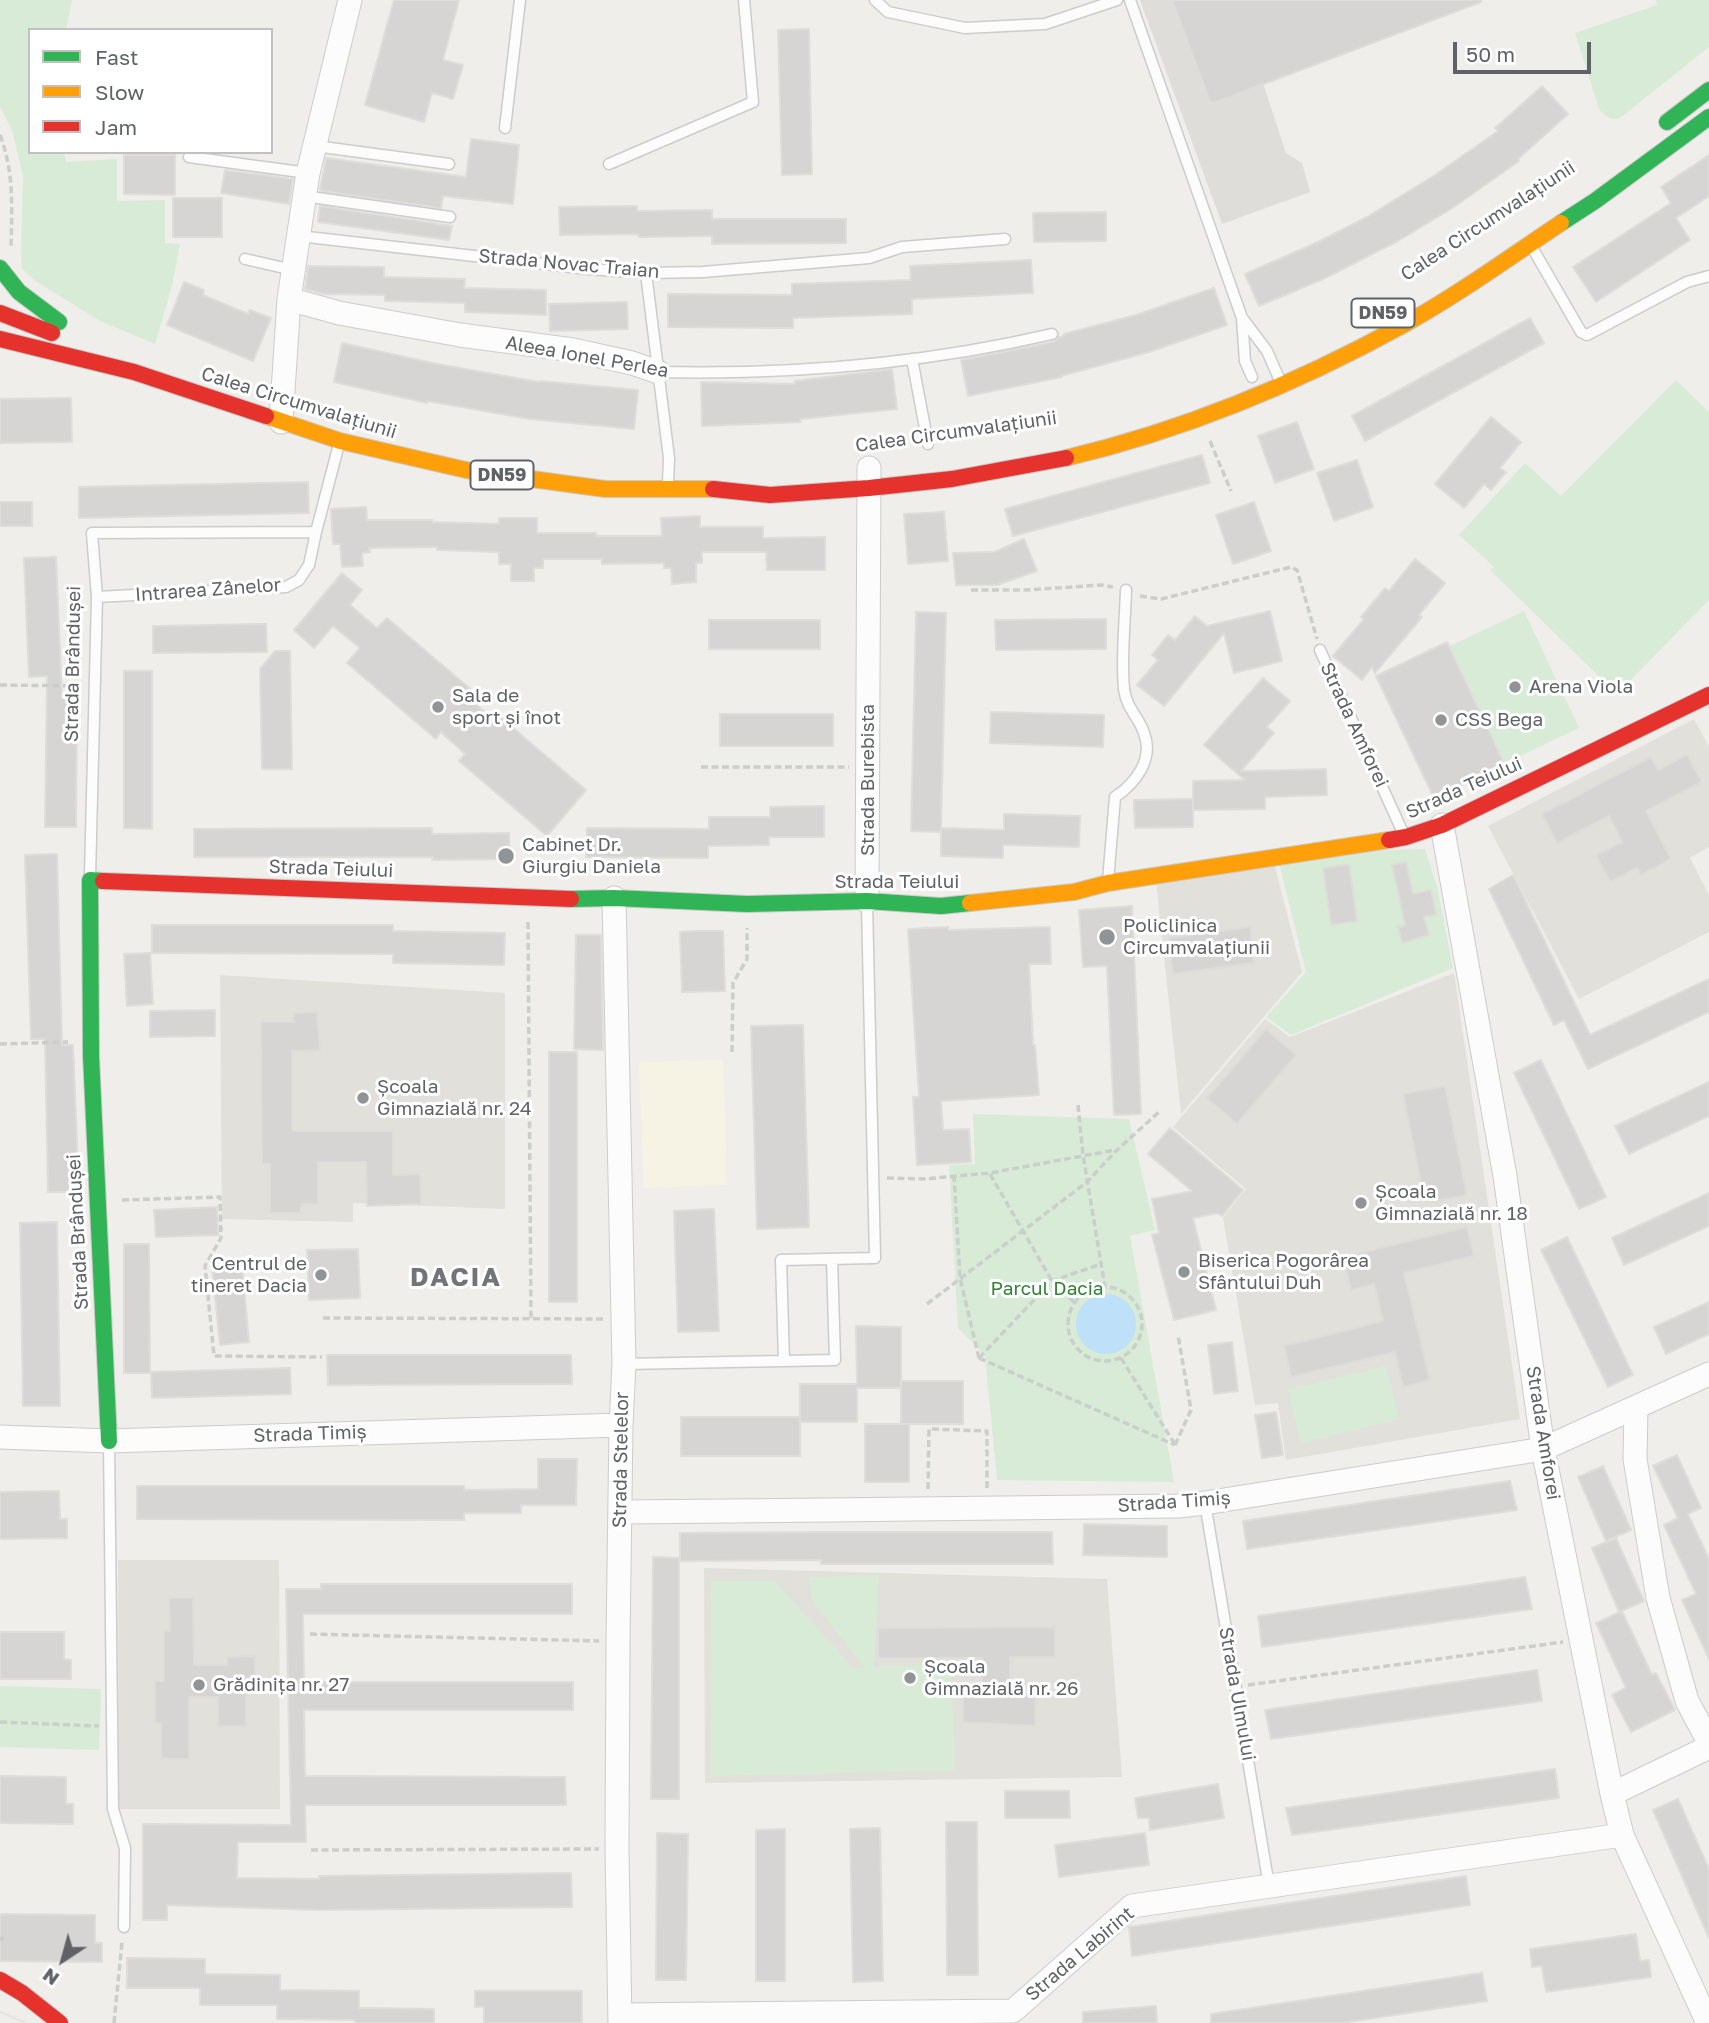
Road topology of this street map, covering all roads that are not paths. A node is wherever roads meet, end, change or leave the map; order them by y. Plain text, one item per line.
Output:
1 (350, 0) edge
2 (520, 0) edge
3 (744, 0) edge
4 (875, 0) edge
5 (1117, 0) edge
6 (1130, 0) edge
7 (1709, 90) edge
8 (1709, 117) edge
9 (505, 128) dead end
10 (1654, 131) dead end
11 (315, 146) junction
12 (189, 157) dead end
13 (449, 164) dead end
14 (609, 164) dead end
15 (308, 173) junction
16 (304, 196) junction
17 (450, 217) dead end
18 (299, 236) junction
19 (1005, 239) dead end
20 (1531, 245) junction
21 (245, 259) dead end
22 (0, 268) edge
23 (293, 270) junction
24 (646, 273) junction
25 (1709, 276) edge
26 (289, 299) junction
27 (0, 313) edge
28 (1242, 318) junction
29 (68, 328) dead end
30 (1052, 334) dead end
31 (0, 339) edge
32 (912, 359) junction
33 (1291, 359) dead end
34 (1274, 367) junction
35 (134, 372) junction
36 (659, 372) junction
37 (1246, 379) joint
38 (1282, 386) junction
39 (281, 422) junction
40 (340, 441) junction
41 (929, 444) dead end
42 (868, 473) junction
43 (756, 478) dead end
44 (704, 488) junction
45 (668, 489) junction
46 (316, 532) junction
47 (1126, 590) road end
48 (97, 597) junction
49 (1320, 650) road end
50 (1703, 697) edge
51 (1442, 825) junction
52 (1406, 837) junction
53 (90, 880) junction
54 (1108, 883) junction
55 (614, 898) junction
56 (867, 901) junction
57 (832, 1259) junction
58 (784, 1360) junction
59 (624, 1364) junction
60 (1709, 1374) edge
61 (1636, 1407) junction
62 (621, 1425) junction
63 (0, 1437) edge
64 (109, 1441) junction
65 (1543, 1449) junction
66 (1205, 1503) junction
67 (620, 1512) junction
68 (1709, 1745) edge
69 (1612, 1794) junction
70 (1622, 1835) junction
71 (1269, 1886) junction
72 (124, 1927) road end
73 (0, 1980) edge
74 (0, 1998) edge
75 (620, 2019) edge
76 (51, 2023) edge
77 (60, 2023) edge
78 (1709, 2023) edge

1 - 11 street
2 - 9 lane
3 - 14 lane
4 - 5 lane
6 - 28 lane
7 - 10 main road
8 - 20 main road, Calea Circumvalațiunii / DN59
11 - 13 lane
11 - 15 street
12 - 15 lane
15 - 16 street
16 - 17 lane
16 - 18 street
18 - 23 street
18 - 24 lane, Strada Novac Traian
19 - 24 lane, Strada Novac Traian
20 - 25 lane
20 - 38 main road, Calea Circumvalațiunii / DN59
21 - 23 lane
22 - 29 main road
23 - 26 street
24 - 36 lane
26 - 36 street, Aleea Ionel Perlea
26 - 39 street
27 - 35 main road, Calea Circumvalațiunii / DN59
28 - 34 lane
28 - 37 lane
30 - 32 lane, Aleea Ionel Perlea
31 - 35 main road, Calea Circumvalațiunii / DN59
32 - 36 lane, Aleea Ionel Perlea
32 - 41 lane
33 - 34 main road
34 - 37 main road
34 - 38 lane
35 - 39 main road, Calea Circumvalațiunii / DN59
36 - 45 lane
38 - 42 main road, Calea Circumvalațiunii / DN59
39 - 40 main road, Calea Circumvalațiunii / DN59
40 - 45 main road, Calea Circumvalațiunii / DN59
40 - 46 lane, Intrarea Zânelor
42 - 44 main road, Calea Circumvalațiunii / DN59
42 - 56 street, Strada Burebista
43 - 44 main road, Calea Circumvalațiunii / DN59
44 - 45 main road, Calea Circumvalațiunii / DN59
46 - 48 lane, Intrarea Zânelor
46 - 48 lane, Strada Brândușei
47 - 54 lane
48 - 53 lane, Strada Brândușei
49 - 52 lane, Strada Amforei
50 - 51 main road, Strada Teiului
51 - 52 main road, Strada Teiului
51 - 65 street, Strada Amforei
52 - 54 main road, Strada Teiului
53 - 55 main road, Strada Teiului
53 - 64 main road, Strada Brândușei
54 - 56 main road, Strada Teiului
55 - 56 main road, Strada Teiului
55 - 59 street, Strada Stelelor
56 - 57 lane, Strada Burebista
57 - 58 lane, Strada Burebista
57 - 58 lane
58 - 59 lane
59 - 62 street, Strada Stelelor
60 - 61 street, Strada Timiș
61 - 65 street, Strada Timiș
61 - 68 street
62 - 64 street, Strada Timiș
62 - 67 street, Strada Stelelor
63 - 64 street, Strada Timiș
64 - 72 lane, Strada Brândușei
65 - 66 street, Strada Timiș
65 - 69 street, Strada Amforei
66 - 67 street, Strada Timiș
66 - 71 lane, Strada Ulmului
67 - 75 street, Strada Stelelor
68 - 69 street
69 - 70 street, Strada Amforei
70 - 71 street, Strada Labirint
70 - 78 street, Strada Amforei
71 - 75 street, Strada Labirint
73 - 77 main road
74 - 76 main road

